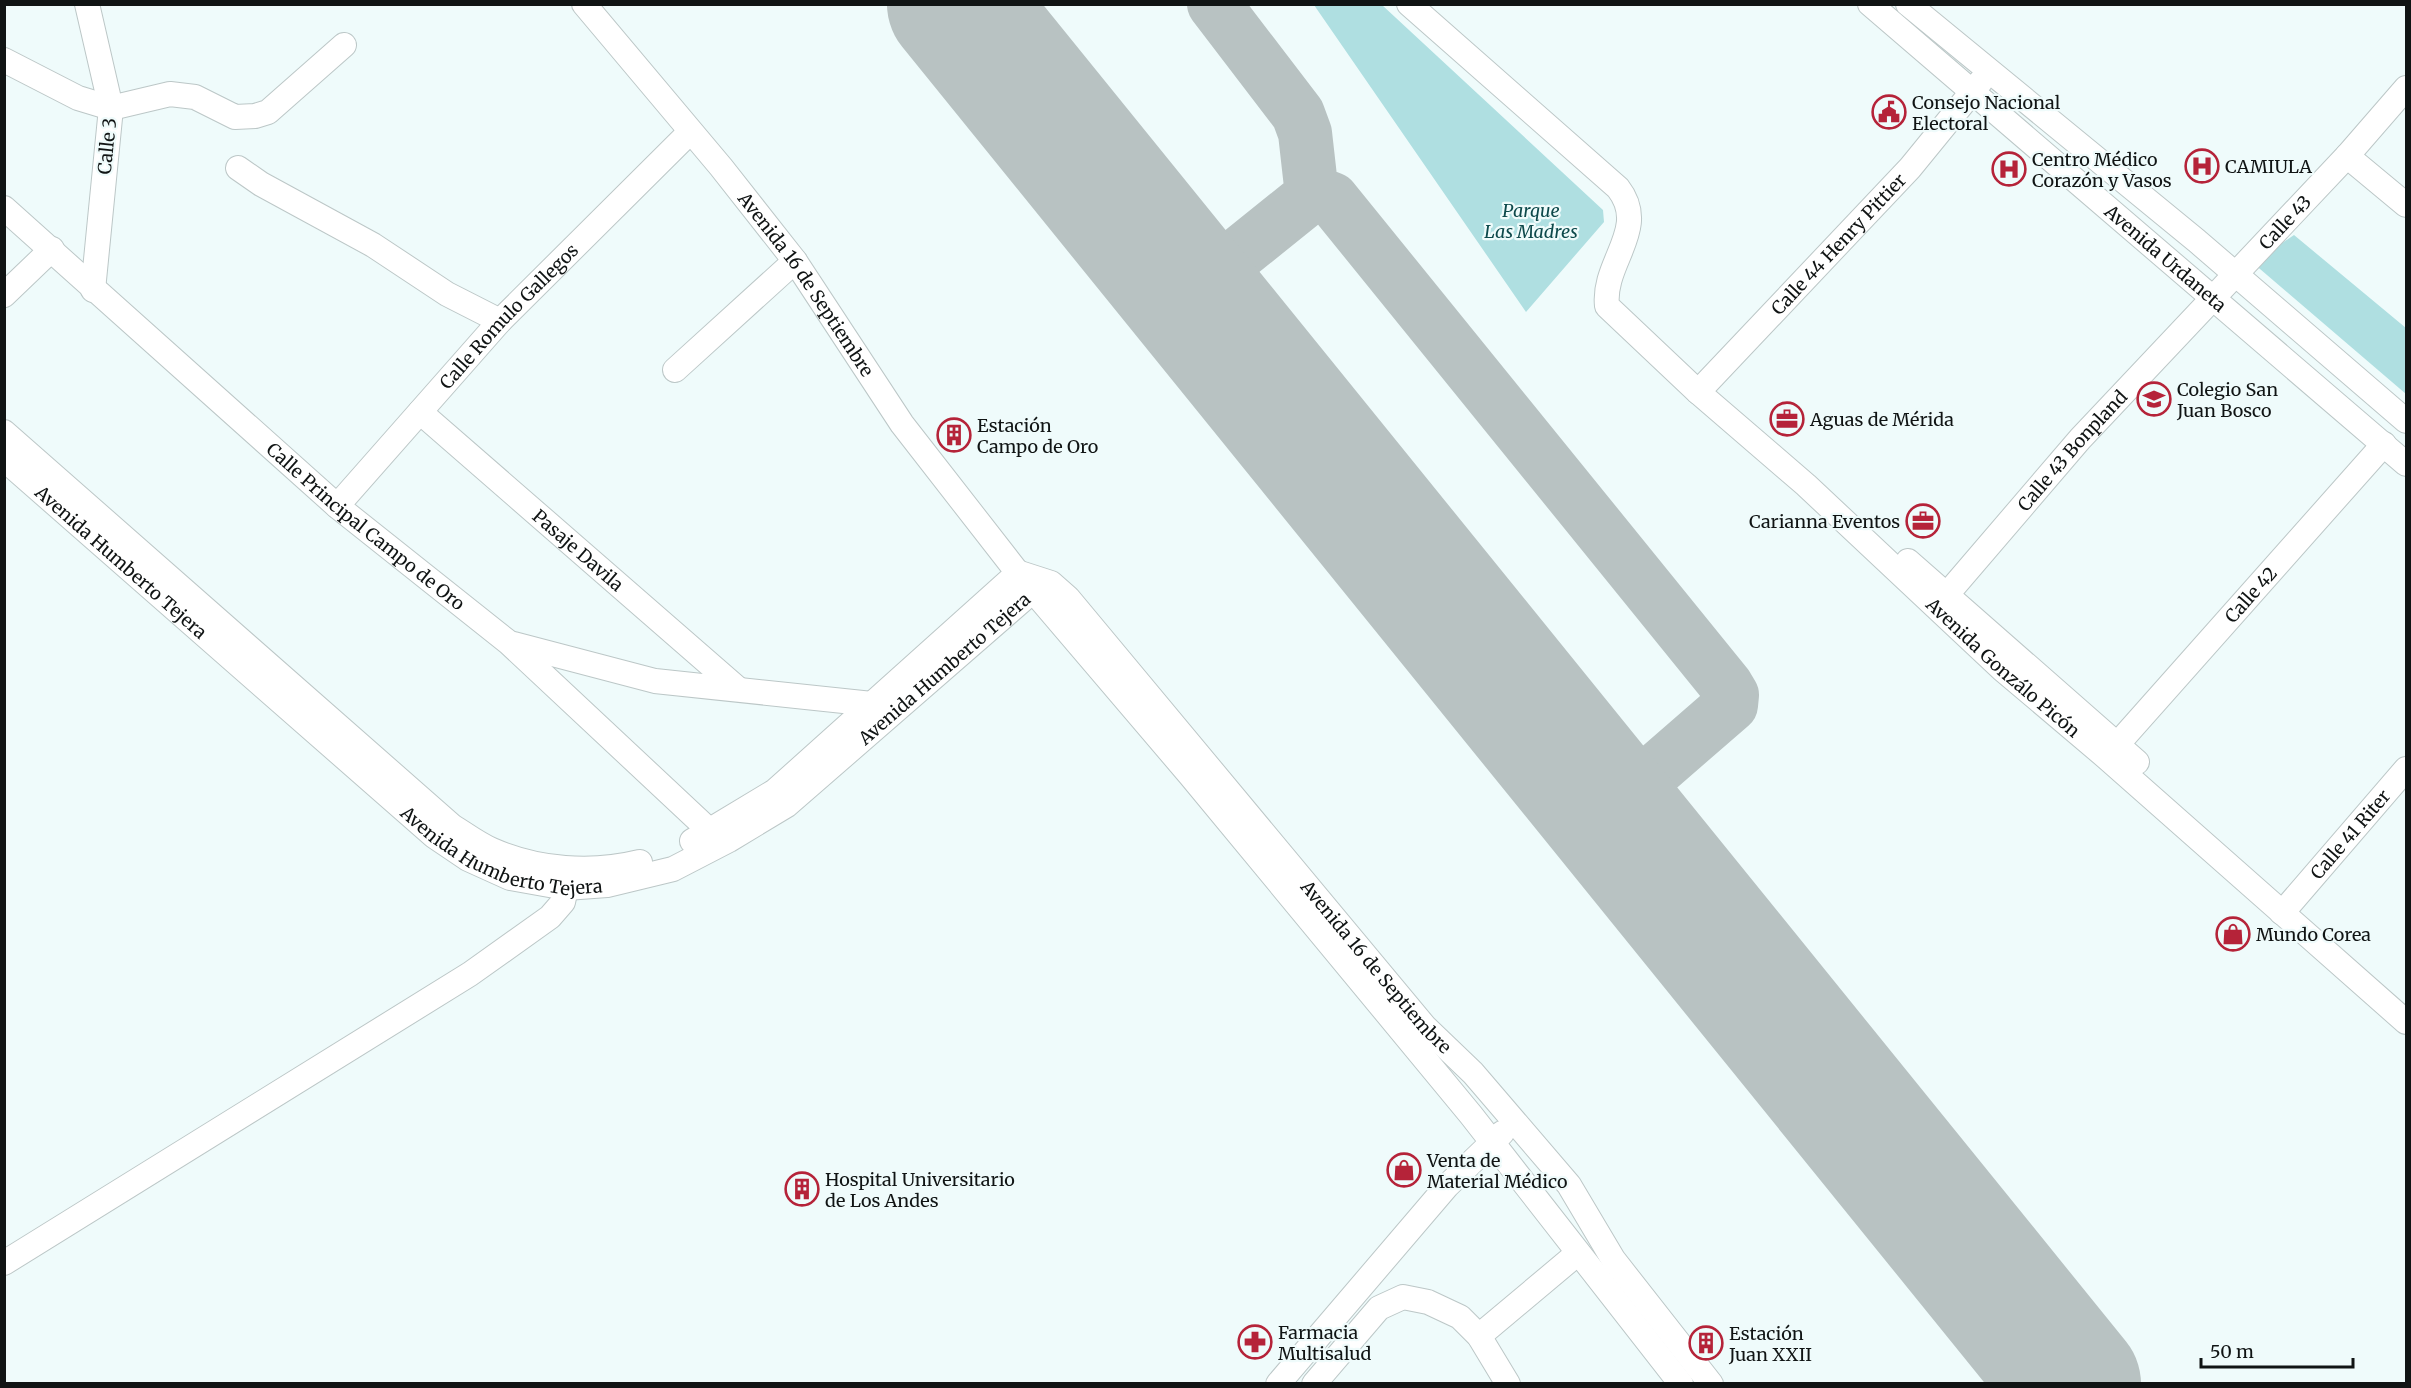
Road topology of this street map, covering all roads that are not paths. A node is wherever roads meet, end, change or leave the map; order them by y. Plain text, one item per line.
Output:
1 (87, 4) edge
2 (585, 4) edge
3 (1409, 4) edge
4 (1870, 4) edge
5 (1908, 4) edge
6 (344, 45) dead end
7 (4, 60) edge
8 (1988, 72) junction
9 (2406, 88) edge
10 (1972, 92) junction
11 (111, 108) junction
12 (690, 132) junction
13 (2347, 156) junction
14 (238, 168) dead end
15 (2406, 205) edge
16 (4, 208) edge
17 (52, 249) junction
18 (795, 261) junction
19 (2235, 276) junction
20 (93, 290) junction
21 (4, 295) edge
22 (2212, 299) junction
23 (500, 321) junction
24 (675, 370) dead end
25 (1702, 387) junction
26 (420, 412) junction
27 (2406, 421) edge
28 (4, 432) edge
29 (2384, 444) junction
30 (4, 459) edge
31 (2406, 464) edge
32 (337, 506) junction
33 (1018, 573) junction
34 (1034, 590) junction
35 (1942, 601) junction
36 (508, 642) junction
37 (737, 688) junction
38 (872, 704) junction
39 (2112, 750) junction
40 (2406, 769) edge
41 (720, 836) junction
42 (566, 888) junction
43 (2287, 907) junction
44 (2406, 1004) edge
45 (2406, 1022) edge
46 (1516, 1121) junction
47 (1491, 1143) junction
48 (1578, 1253) junction
49 (4, 1263) edge
50 (1479, 1336) junction
51 (1278, 1383) edge
52 (1314, 1383) edge
53 (1508, 1383) edge
54 (1681, 1383) edge
55 (1711, 1383) edge

1 - 11 street, Calle 3
2 - 12 street, Avenida 16 de Septiembre
3 - 25 street, Avenida Gonzálo Picón
4 - 10 street, Avenida Urdaneta
5 - 8 street, Avenida Urdaneta
6 - 11 street
7 - 11 street
8 - 10 street, Calle 44 Henry Pittier
8 - 19 street, Avenida Urdaneta
9 - 13 street, Calle 43
10 - 22 street, Avenida Urdaneta
10 - 25 street, Calle 44 Henry Pittier
11 - 20 street, Calle 3
12 - 18 street, Avenida 16 de Septiembre
12 - 23 street, Calle Romulo Gallegos
13 - 15 street
13 - 19 street, Calle 43
14 - 23 street
16 - 17 street, Calle Principal Campo de Oro
17 - 20 street, Calle Principal Campo de Oro
17 - 21 street
18 - 24 street
18 - 33 street, Avenida 16 de Septiembre
19 - 22 street, Calle 43
19 - 27 street, Avenida Urdaneta
20 - 32 street, Calle Principal Campo de Oro
22 - 29 street, Avenida Urdaneta
22 - 35 street, Calle 43 Bonpland
23 - 26 street, Calle Romulo Gallegos
25 - 35 street, Avenida Gonzálo Picón
26 - 32 street, Calle Romulo Gallegos
26 - 37 street, Pasaje Davila
28 - 41 street, Avenida Humberto Tejera
29 - 31 street, Avenida Urdaneta
29 - 39 street, Calle 42
30 - 42 street, Avenida Humberto Tejera
32 - 36 street, Calle Principal Campo de Oro
33 - 34 street, Avenida 16 de Septiembre
33 - 38 street, Avenida Humberto Tejera
33 - 46 street, Avenida 16 de Septiembre
34 - 41 street, Avenida Humberto Tejera
34 - 47 street, Avenida 16 de Septiembre
35 - 39 street, Avenida Gonzálo Picón
36 - 37 street
36 - 41 street, Calle Principal Campo de Oro
37 - 38 street
38 - 41 street, Avenida Humberto Tejera
39 - 43 street, Avenida Gonzálo Picón
40 - 43 street, Calle 41 Riter
41 - 42 street, Avenida Humberto Tejera
42 - 49 street
43 - 44 street, Avenida Gonzálo Picón
43 - 45 street, Avenida Gonzálo Picón
46 - 47 street
46 - 55 street, Avenida 16 de Septiembre
47 - 48 street, Avenida 16 de Septiembre
47 - 51 street
48 - 50 street
48 - 54 street, Avenida 16 de Septiembre
50 - 52 street
50 - 53 street

